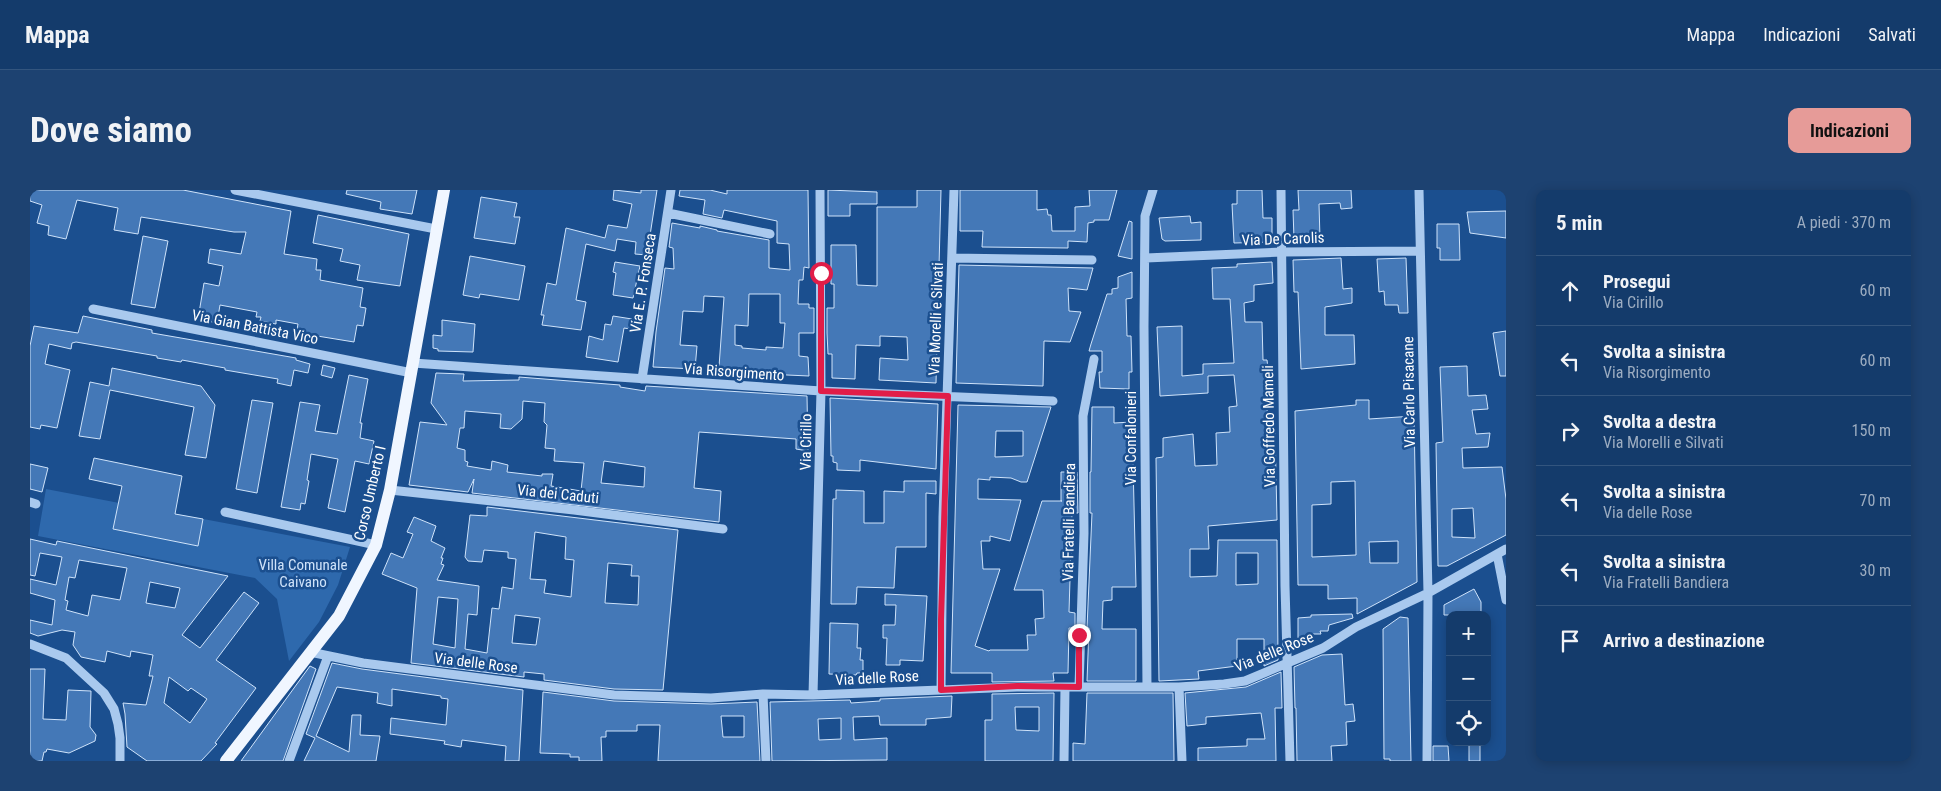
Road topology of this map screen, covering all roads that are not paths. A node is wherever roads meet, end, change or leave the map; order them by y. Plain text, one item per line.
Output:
1 (235, 190) edge
2 (444, 190) edge
3 (671, 190) edge
4 (820, 190) edge
5 (954, 190) edge
6 (1153, 190) edge
7 (1281, 190) edge
8 (1419, 190) edge
9 (668, 213) junction
10 (436, 229) junction
11 (770, 234) dead end
12 (1420, 251) junction
13 (1282, 252) junction
14 (952, 258) junction
15 (1146, 258) junction
16 (1092, 260) dead end
17 (93, 309) dead end
18 (1094, 359) dead end
19 (412, 368) junction
20 (642, 379) junction
21 (821, 391) junction
22 (948, 396) junction
23 (1053, 401) dead end
24 (390, 490) junction
25 (225, 512) dead end
26 (723, 529) dead end
27 (376, 545) junction
28 (1502, 552) edge
29 (1428, 592) junction
30 (1506, 600) edge
31 (30, 644) edge
32 (310, 652) junction
33 (328, 656) junction
34 (1288, 662) junction
35 (1064, 686) junction
36 (1079, 687) junction
37 (1147, 687) junction
38 (1179, 687) junction
39 (941, 690) junction
40 (762, 694) junction
41 (813, 695) junction
42 (120, 761) edge
43 (226, 761) edge
44 (289, 761) edge
45 (766, 761) edge
46 (1064, 761) edge
47 (1182, 761) edge
48 (1290, 761) edge
49 (1427, 761) edge

1 - 10 street
2 - 10 main road, Corso Umberto I
3 - 9 street, Via E. P. Fonseca
4 - 21 street, Via Cirillo
5 - 14 street, Via Morelli e Silvati
6 - 15 street, Via Confalonieri
7 - 13 street, Via Goffredo Mameli
8 - 12 street, Via Carlo Pisacane
9 - 11 street
9 - 20 street, Via E. P. Fonseca
10 - 19 main road, Corso Umberto I
12 - 13 street, Via De Carolis
12 - 29 street, Via Carlo Pisacane
13 - 15 street, Via De Carolis
13 - 34 street, Via Goffredo Mameli
14 - 16 street
14 - 22 street, Via Morelli e Silvati
15 - 37 street, Via Confalonieri
17 - 19 street, Via Gian Battista Vico
18 - 36 street, Via Fratelli Bandiera
19 - 20 street, Via Risorgimento
19 - 24 main road, Corso Umberto I
20 - 21 street, Via Risorgimento
21 - 22 street, Via Risorgimento
21 - 41 street, Via Cirillo
22 - 23 street, Via Risorgimento
22 - 39 street, Via Morelli e Silvati
24 - 26 street, Via dei Caduti
24 - 27 main road, Corso Umberto I
25 - 27 street
27 - 32 main road, Corso Umberto I
28 - 29 street, Via delle Rose
28 - 30 street
29 - 34 street, Via delle Rose
29 - 49 street, Via Carlo Pisacane
31 - 42 street
32 - 33 street, Via delle Rose
32 - 43 main road, Corso Umberto I
33 - 40 street, Via delle Rose
33 - 44 street
34 - 38 street, Via delle Rose
34 - 48 street, Via Goffredo Mameli
35 - 36 street, Via delle Rose
35 - 39 street, Via delle Rose
35 - 46 street
36 - 37 street, Via delle Rose
37 - 38 street, Via delle Rose
38 - 47 street
39 - 41 street, Via delle Rose
40 - 41 street, Via delle Rose
40 - 45 street

